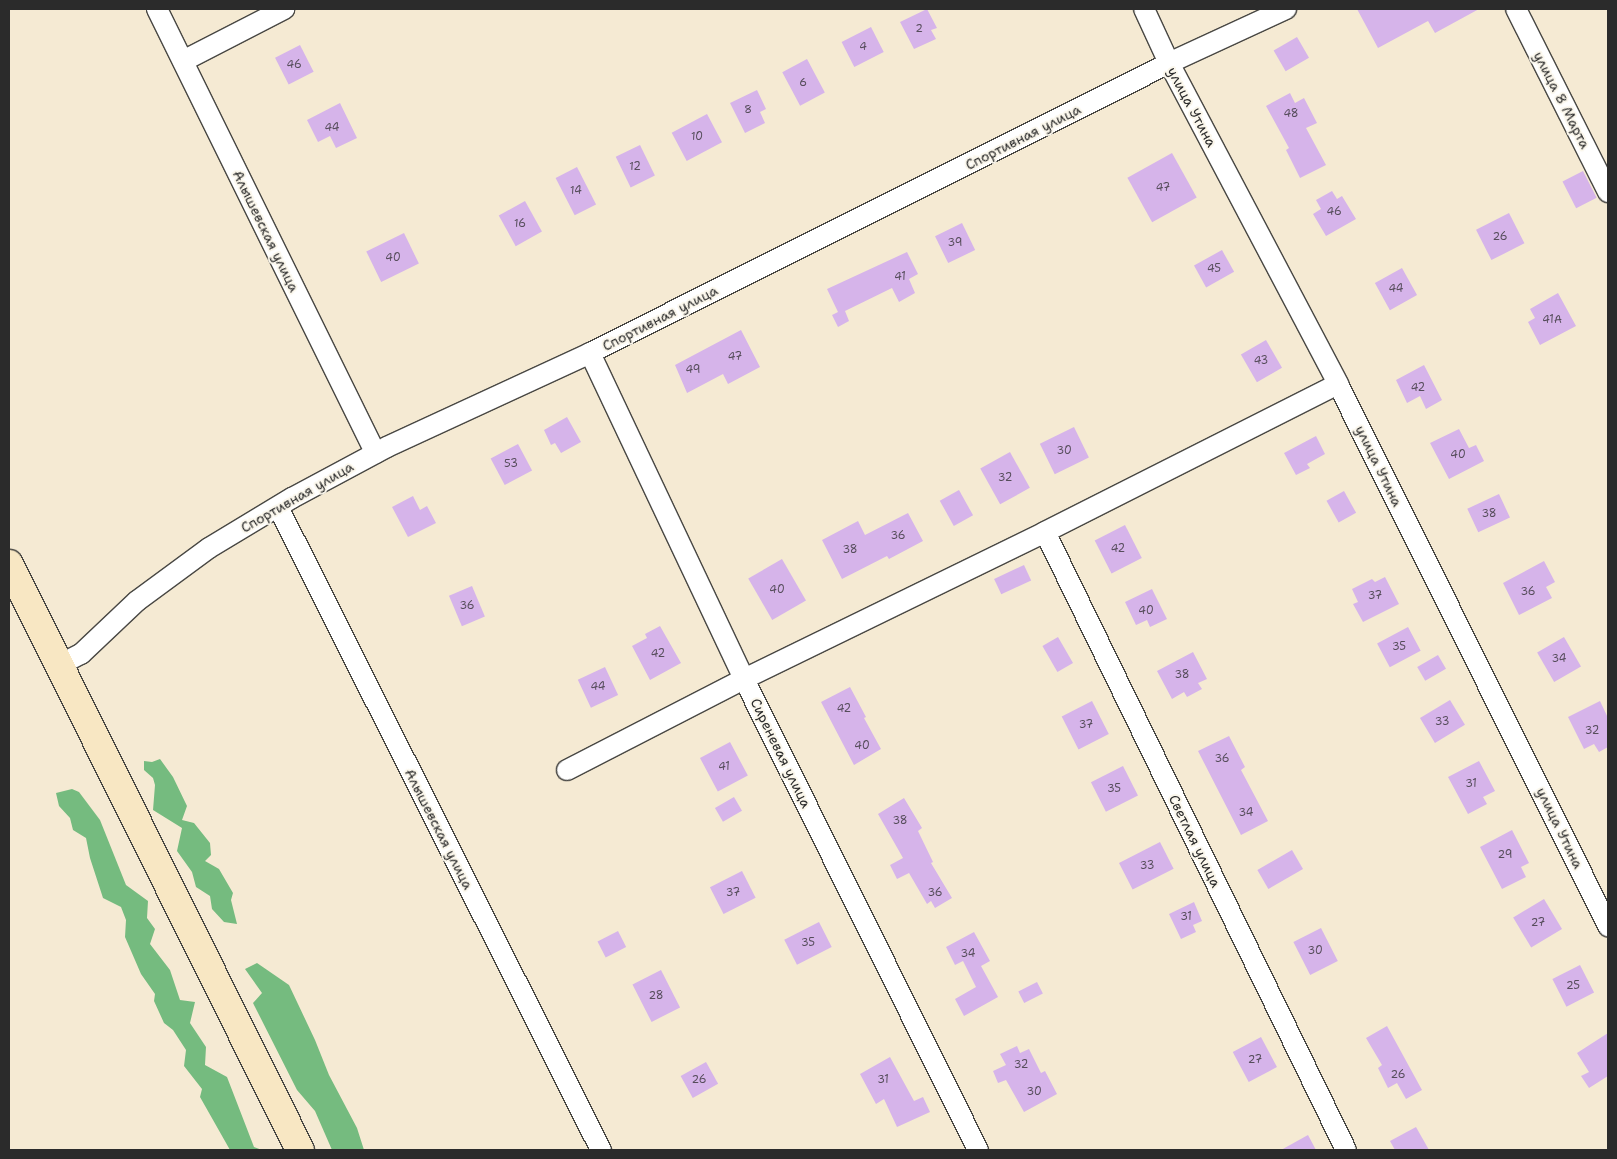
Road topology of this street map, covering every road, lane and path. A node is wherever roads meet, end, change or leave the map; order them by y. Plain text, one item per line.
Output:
1 (158, 9) edge
2 (284, 9) edge
3 (1144, 9) edge
4 (1286, 9) edge
5 (1516, 9) edge
6 (183, 61) junction
7 (1169, 64) junction
8 (1608, 192) edge
9 (590, 353) junction
10 (1338, 384) junction
11 (375, 453) junction
12 (278, 507) junction
13 (1044, 532) junction
14 (9, 564) edge
15 (59, 664) junction
16 (744, 679) junction
17 (567, 770) dead end
18 (1608, 926) edge
19 (300, 1150) edge
20 (601, 1150) edge
21 (978, 1150) edge
22 (1346, 1150) edge

1 - 6 street, Алышевская улица
2 - 6 street
3 - 7 street, улица Утина
4 - 7 street, Спортивная улица
5 - 8 street, улица 8 Марта
6 - 11 street, Алышевская улица
7 - 9 street, Спортивная улица
7 - 10 street, улица Утина
9 - 11 street, Спортивная улица
9 - 16 street, Сиреневая улица
10 - 13 street
10 - 18 street, улица Утина
11 - 12 street, Спортивная улица
12 - 15 street, Спортивная улица
12 - 20 street, Алышевская улица
13 - 16 street
13 - 22 street, Светлая улица
14 - 15 main road
15 - 19 main road
16 - 17 street
16 - 21 street, Сиреневая улица

